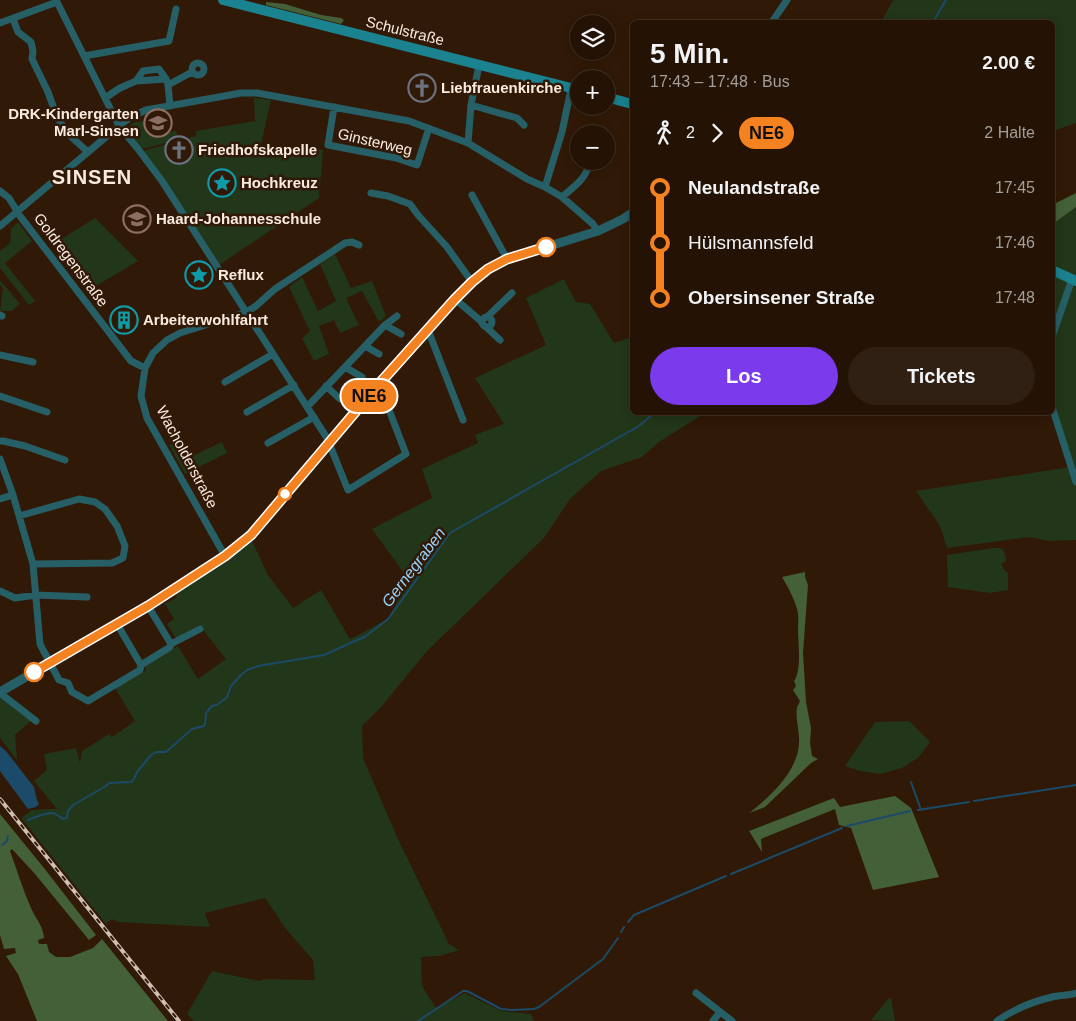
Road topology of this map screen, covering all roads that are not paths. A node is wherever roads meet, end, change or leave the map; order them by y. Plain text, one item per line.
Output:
1 (223, 0) edge
2 (787, 0) edge
3 (56, 1) edge
4 (176, 9) dead end
5 (13, 18) junction
6 (773, 20) edge
7 (0, 23) edge
8 (84, 56) junction
9 (479, 65) junction
10 (192, 72) dead end
11 (167, 82) junction
12 (570, 89) edge
13 (105, 98) junction
14 (615, 99) edge
15 (630, 103) edge
16 (472, 105) junction
17 (170, 106) junction
18 (570, 106) edge
19 (334, 107) junction
20 (524, 125) dead end
21 (119, 126) junction
22 (429, 128) junction
23 (468, 143) junction
24 (88, 152) junction
25 (587, 170) edge
26 (545, 187) junction
27 (0, 191) edge
28 (371, 193) dead end
29 (472, 195) dead end
30 (562, 196) junction
31 (17, 211) junction
32 (630, 214) edge
33 (0, 226) edge
34 (598, 230) junction
35 (359, 245) dead end
36 (507, 259) junction
37 (1055, 271) edge
38 (1074, 280) edge
39 (472, 282) junction
40 (512, 293) dead end
41 (455, 299) junction
42 (247, 312) junction
43 (397, 316) dead end
44 (485, 322) junction
45 (385, 325) junction
46 (1055, 329) edge
47 (428, 330) junction
48 (401, 334) dead end
49 (500, 340) dead end
50 (365, 346) junction
51 (272, 354) junction
52 (379, 354) dead end
53 (0, 356) edge
54 (33, 362) dead end
55 (345, 367) junction
56 (144, 368) junction
57 (362, 377) dead end
58 (225, 382) dead end
59 (379, 384) junction
60 (294, 385) junction
61 (326, 386) junction
62 (0, 396) edge
63 (340, 399) dead end
64 (306, 406) junction
65 (47, 412) dead end
66 (247, 412) dead end
67 (1055, 415) edge
68 (314, 417) junction
69 (463, 420) dead end
70 (0, 441) edge
71 (268, 443) dead end
72 (330, 443) junction
73 (0, 459) edge
74 (65, 460) dead end
75 (1076, 482) edge
76 (13, 495) junction
77 (0, 499) edge
78 (19, 516) junction
79 (225, 556) junction
80 (33, 564) junction
81 (0, 591) edge
82 (36, 595) junction
83 (87, 596) dead end
84 (148, 606) junction
85 (117, 624) junction
86 (200, 629) dead end
87 (171, 644) junction
88 (49, 663) junction
89 (141, 665) junction
90 (0, 692) edge
91 (36, 721) dead end
92 (696, 993) dead end
93 (1076, 993) edge
94 (720, 1012) junction
95 (713, 1021) edge
96 (732, 1021) edge
97 (997, 1021) edge

1 - 9 main road, Schulstraße
2 - 6 street
3 - 5 street
3 - 8 street
4 - 8 street
5 - 7 street
5 - 24 street
8 - 13 street
9 - 12 main road, Schulstraße
9 - 16 street
10 - 11 street
11 - 13 street
11 - 17 street
13 - 21 street
14 - 15 main road
16 - 20 street
16 - 23 street
17 - 19 street
17 - 21 street
18 - 26 street
19 - 22 street
19 - 22 street, Ginsterweg
21 - 24 street
21 - 42 street
22 - 23 street
23 - 26 street
24 - 31 street
25 - 30 street
26 - 30 street
27 - 31 street, Goldregenstraße
28 - 39 street
29 - 36 street
30 - 34 street
31 - 33 street
31 - 56 street, Goldregenstraße
32 - 34 street
34 - 36 street
35 - 42 street
36 - 39 street
37 - 38 main road
38 - 46 street
39 - 41 street
40 - 44 street
41 - 44 street
41 - 47 street
42 - 51 street
42 - 56 street, Wacholderstraße
43 - 45 street
44 - 49 street
45 - 48 street
45 - 50 street
47 - 59 street
47 - 69 street
50 - 52 street
50 - 55 street
51 - 58 street
51 - 60 street
53 - 54 street
55 - 57 street
55 - 61 street
56 - 79 street, Wacholderstraße
59 - 72 street
59 - 72 street
60 - 64 street
60 - 66 street
61 - 63 street
61 - 64 street
62 - 65 street
64 - 68 street
67 - 75 street
68 - 71 street
68 - 72 street
70 - 74 street
72 - 79 street
73 - 76 street
76 - 77 street
76 - 78 street
78 - 80 street
78 - 80 street
79 - 84 street
80 - 82 street
81 - 82 street
82 - 83 street
82 - 88 street
84 - 85 street
84 - 87 street
85 - 88 street
85 - 89 street
86 - 87 street
87 - 89 street
88 - 89 street
88 - 90 street
90 - 91 street
92 - 94 street
93 - 97 street
94 - 95 street
94 - 96 street

